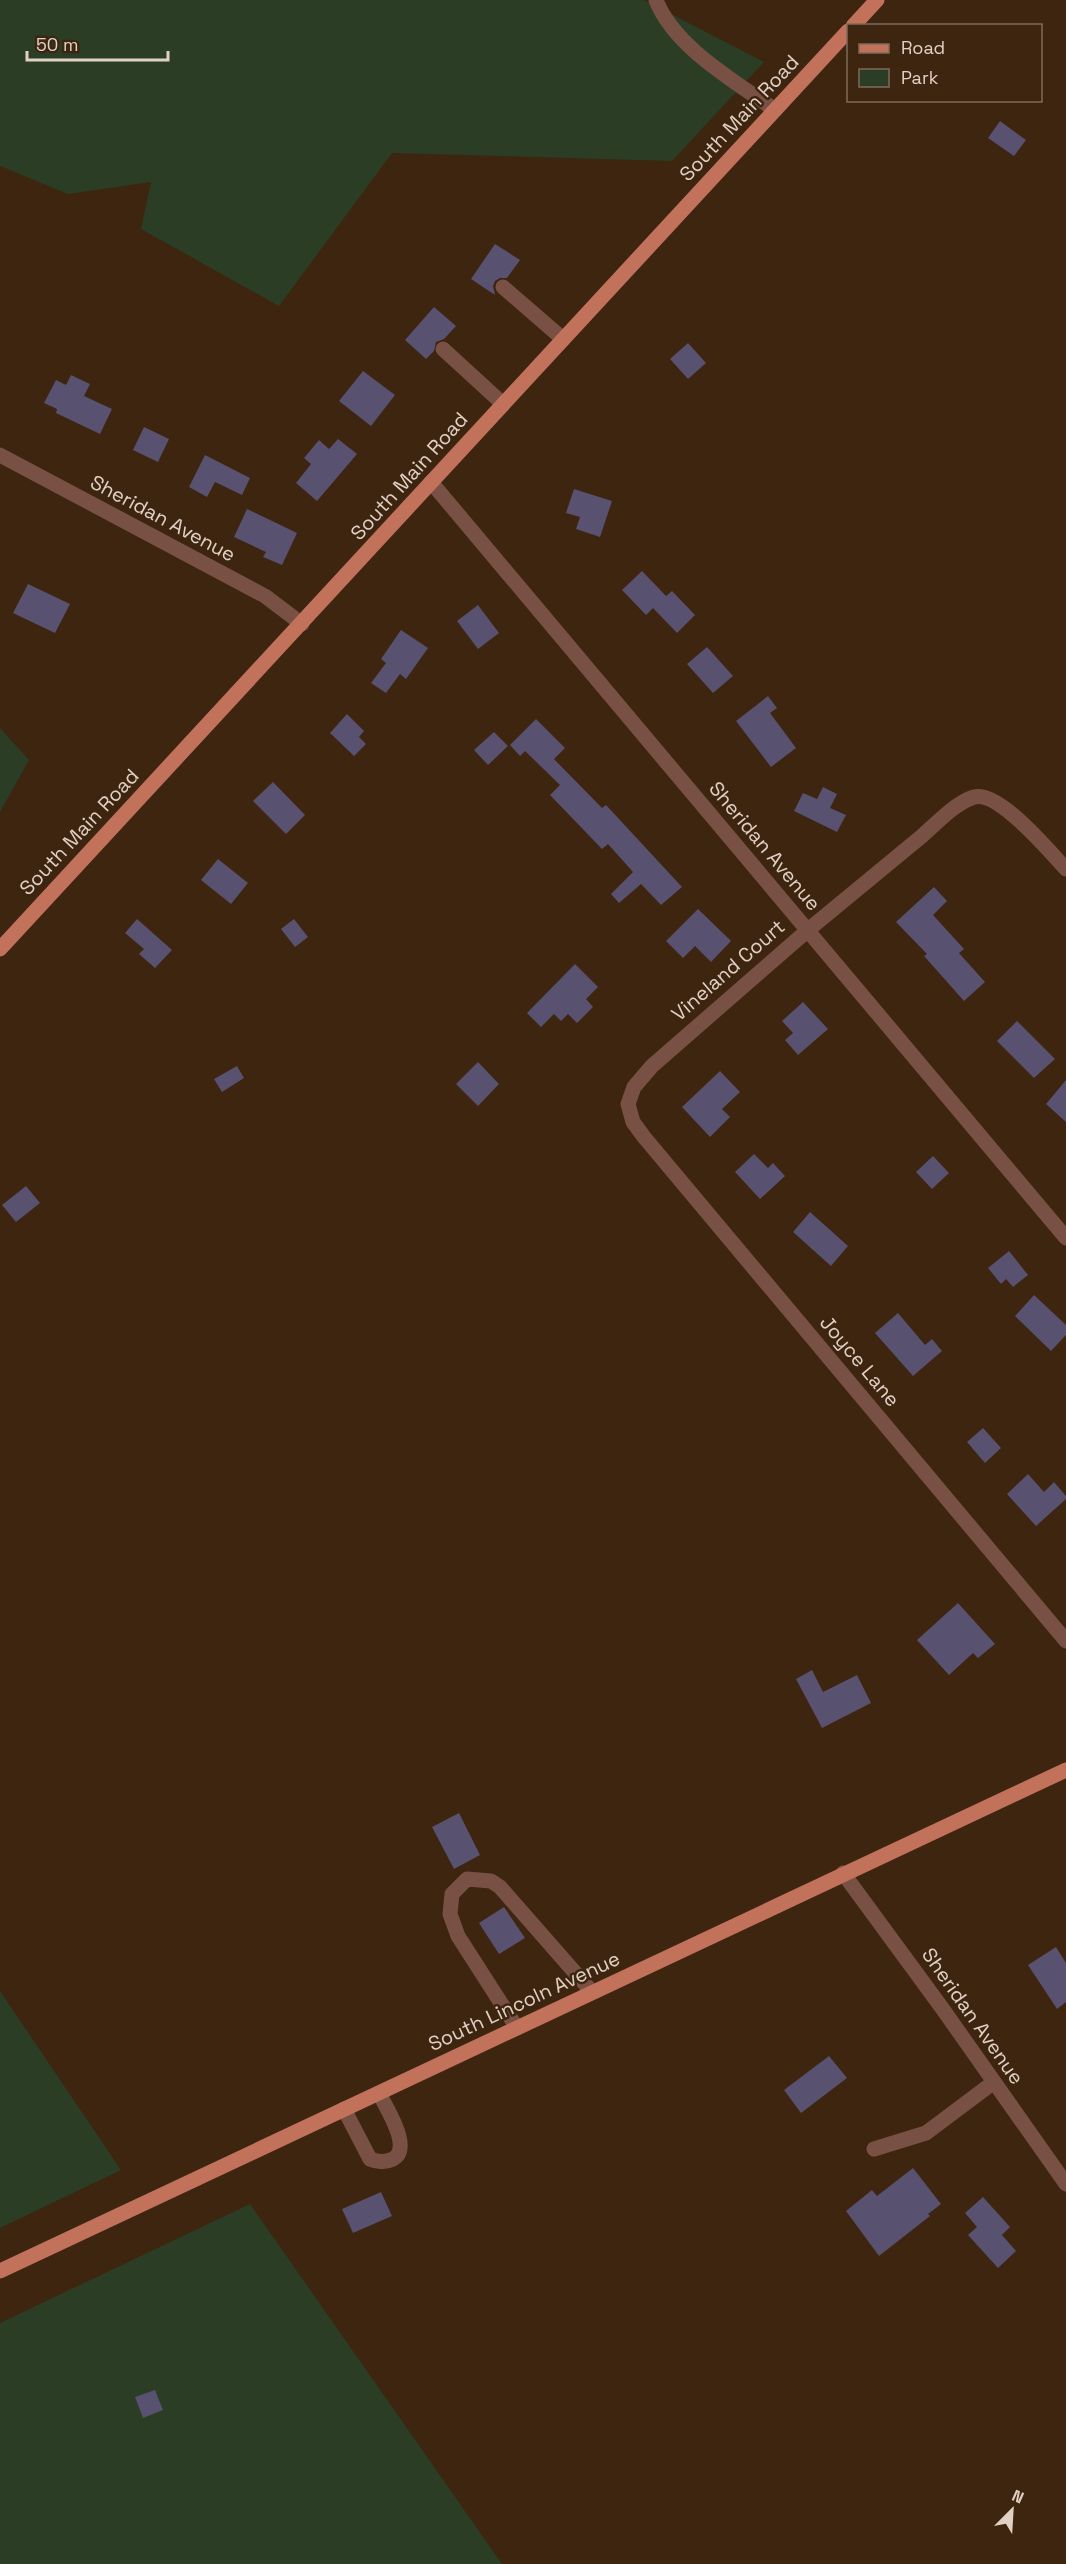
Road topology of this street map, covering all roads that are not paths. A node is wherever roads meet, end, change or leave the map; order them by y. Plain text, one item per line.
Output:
1 (656, 0) edge
2 (877, 0) edge
3 (855, 24) edge
4 (847, 33) edge
5 (775, 110) junction
6 (503, 287) dead end
7 (563, 339) junction
8 (443, 349) dead end
9 (503, 404) junction
10 (0, 455) edge
11 (431, 482) junction
12 (302, 624) junction
13 (1066, 869) edge
14 (808, 930) junction
15 (0, 949) edge
16 (628, 1106) joint
17 (1066, 1238) edge
18 (1066, 1641) edge
19 (1066, 1770) edge
20 (843, 1873) junction
21 (592, 1992) junction
22 (517, 2028) junction
23 (994, 2082) junction
24 (379, 2093) junction
25 (345, 2109) junction
26 (874, 2149) dead end
27 (1066, 2184) edge
28 (0, 2271) edge

1 - 5 street
2 - 3 main road
4 - 5 main road, South Main Road
5 - 7 main road, South Main Road
6 - 7 street
7 - 9 main road, South Main Road
8 - 9 street
9 - 11 main road, South Main Road
10 - 12 street, Sheridan Avenue
11 - 12 main road, South Main Road
11 - 14 street, Sheridan Avenue
12 - 15 main road, South Main Road
13 - 14 street, Vineland Court
14 - 16 street, Vineland Court
14 - 17 street, Sheridan Avenue
16 - 18 street, Joyce Lane
19 - 20 main road, South Lincoln Avenue
20 - 21 main road, South Lincoln Avenue
20 - 23 street, Sheridan Avenue
21 - 22 main road, South Lincoln Avenue
21 - 22 street
22 - 24 main road, South Lincoln Avenue
23 - 26 street
23 - 27 street, Sheridan Avenue
24 - 25 main road, South Lincoln Avenue
24 - 25 street
25 - 28 main road, South Lincoln Avenue

